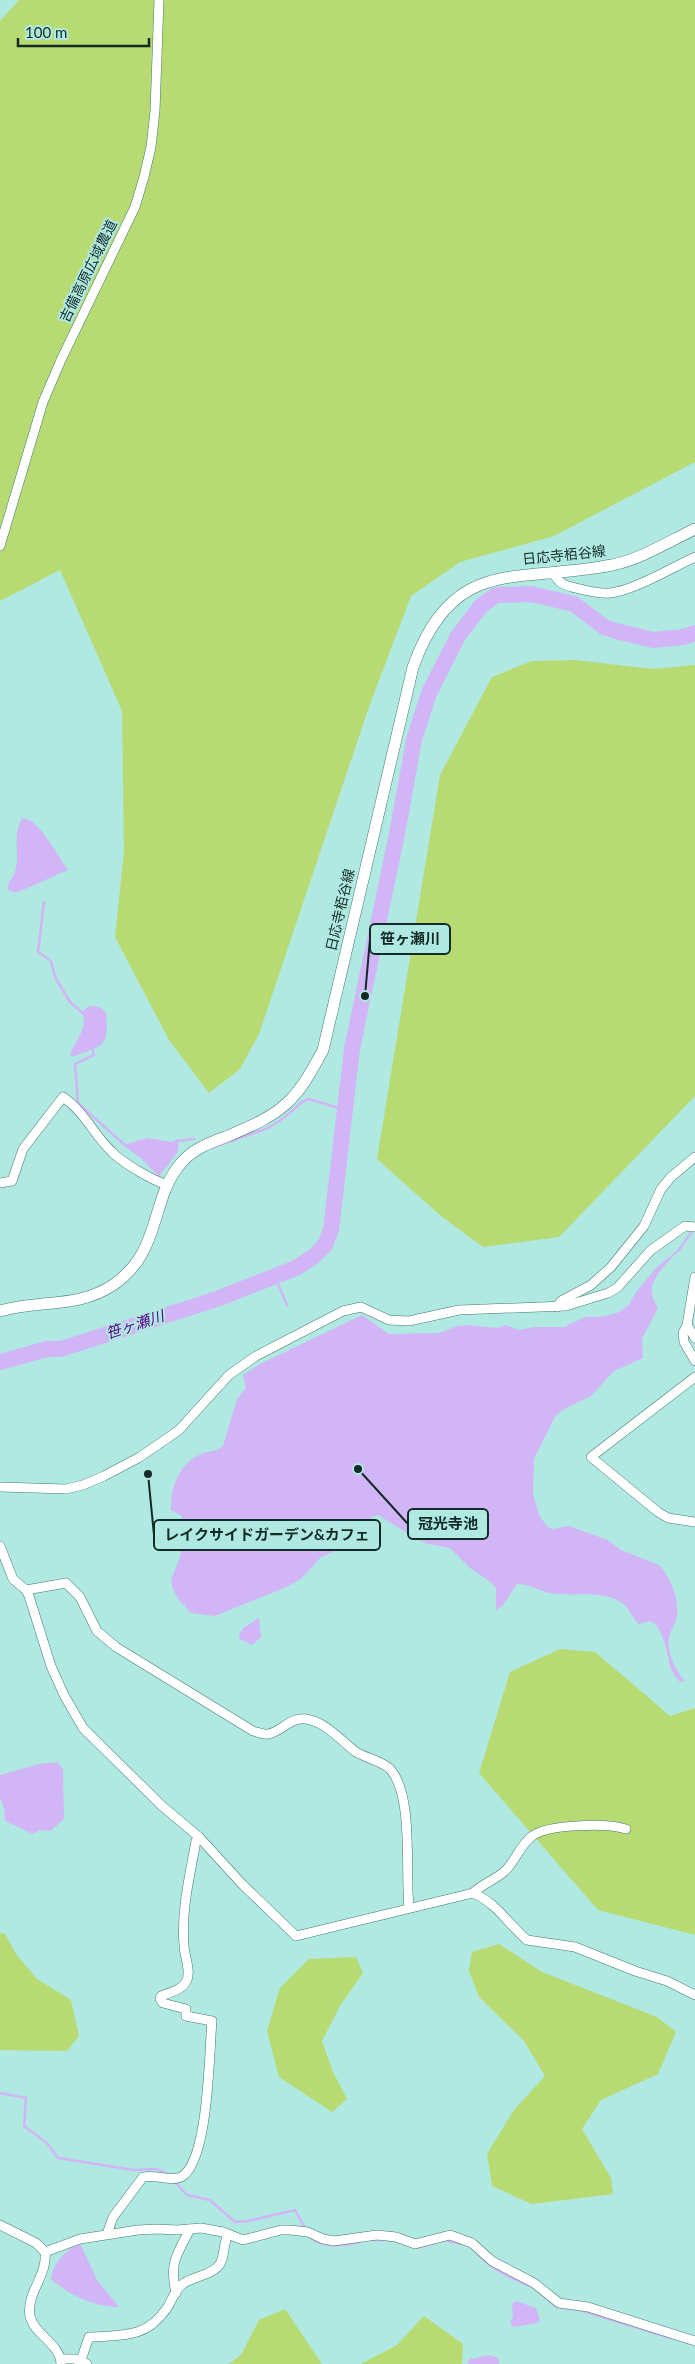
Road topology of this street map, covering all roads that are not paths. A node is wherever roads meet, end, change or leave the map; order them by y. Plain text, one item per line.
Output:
1 (159, 0) edge
2 (695, 529) edge
3 (0, 546) edge
4 (695, 557) edge
5 (553, 572) junction
6 (695, 1157) edge
7 (0, 1183) edge
8 (168, 1185) junction
9 (695, 1227) edge
10 (695, 1277) edge
11 (557, 1307) junction
12 (0, 1311) edge
13 (687, 1325) junction
14 (695, 1338) edge
15 (695, 1361) edge
16 (695, 1377) edge
17 (0, 1487) edge
18 (695, 1522) edge
19 (0, 1546) edge
20 (26, 1590) junction
21 (626, 1828) dead end
22 (199, 1836) junction
23 (473, 1893) junction
24 (409, 1907) junction
25 (695, 1996) edge
26 (0, 2225) edge
27 (190, 2229) junction
28 (107, 2234) junction
29 (228, 2235) junction
30 (45, 2252) junction
31 (176, 2293) junction
32 (695, 2341) edge
33 (61, 2362) edge
34 (84, 2362) edge

1 - 3 street, 吉備高原広域農道
2 - 5 main road, 日応寺栢谷線
4 - 5 street
5 - 8 main road, 日応寺栢谷線
6 - 11 street
7 - 8 street
8 - 12 main road, 日応寺栢谷線
9 - 11 street
10 - 13 street
11 - 17 street
13 - 14 street
13 - 15 street
16 - 18 street
19 - 20 street
20 - 22 street
20 - 24 street
21 - 23 street
22 - 24 street
22 - 28 street
23 - 24 street
23 - 25 street
26 - 30 street
27 - 28 street
27 - 29 street
27 - 31 street
28 - 30 street
29 - 31 street
29 - 32 street
30 - 33 street
31 - 34 street
33 - 34 street

